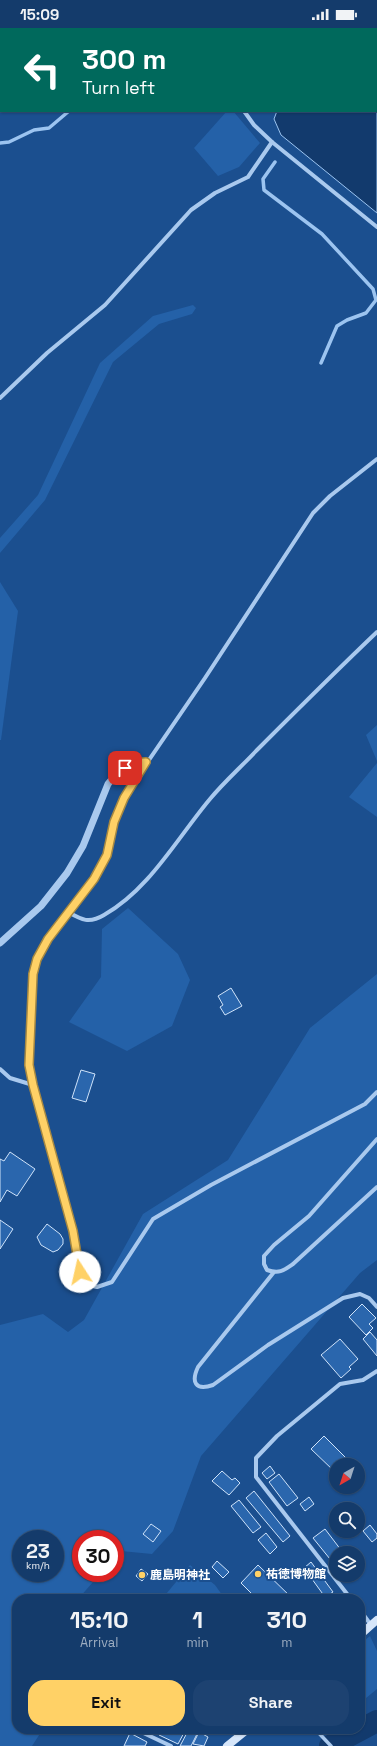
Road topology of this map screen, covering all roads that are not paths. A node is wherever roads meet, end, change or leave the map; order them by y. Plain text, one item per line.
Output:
1 (245, 112) edge
2 (272, 142) junction
3 (377, 227) edge
4 (0, 398) edge
5 (377, 459) edge
6 (377, 632) edge
7 (146, 762) junction
8 (68, 912) junction
9 (0, 943) edge
10 (0, 1068) edge
11 (33, 1085) junction
12 (377, 1092) edge
13 (377, 1140) edge
14 (377, 1187) edge
15 (274, 1272) junction
16 (377, 1307) edge
17 (377, 1371) edge
18 (347, 1594) edge
19 (365, 1614) edge
20 (374, 1622) edge
21 (365, 1630) edge
22 (146, 1734) edge
23 (242, 1734) edge
24 (320, 1734) edge
25 (171, 1746) edge
26 (227, 1746) edge
27 (331, 1746) edge

1 - 2 street
2 - 3 street
2 - 4 street
5 - 7 street
6 - 8 street
7 - 8 street
7 - 9 street
8 - 11 street
10 - 11 street
11 - 12 street
13 - 15 street
14 - 15 street
15 - 16 street
17 - 18 street
19 - 20 street
20 - 21 main road
22 - 25 street
23 - 26 main road
24 - 27 street

